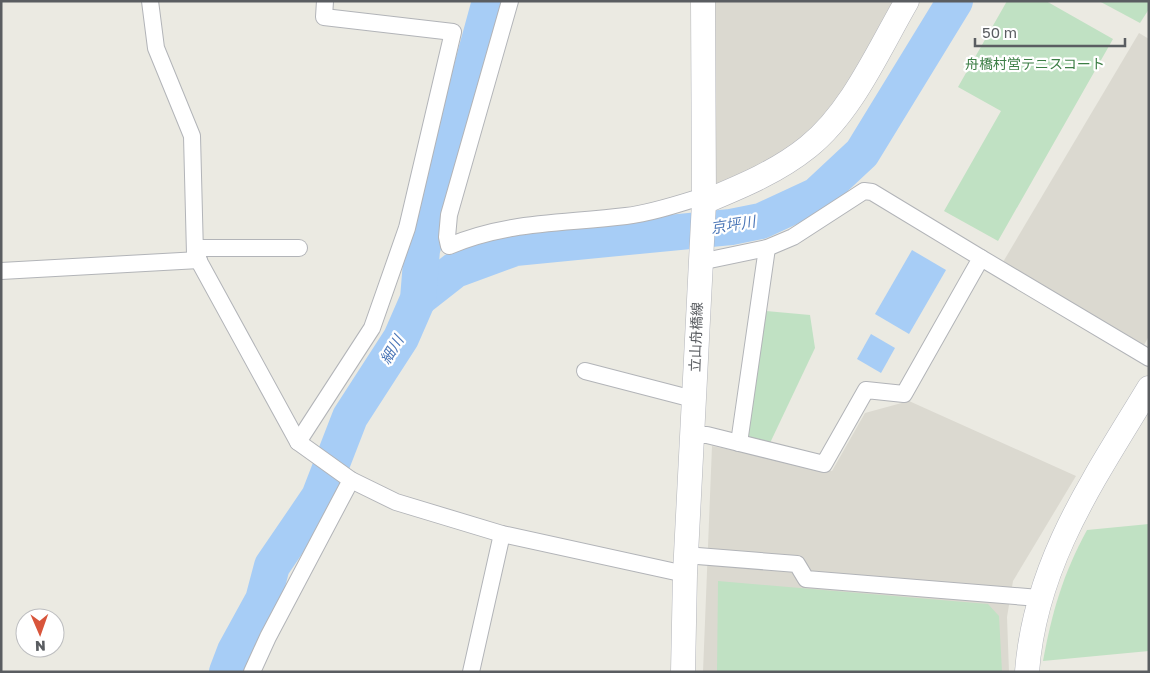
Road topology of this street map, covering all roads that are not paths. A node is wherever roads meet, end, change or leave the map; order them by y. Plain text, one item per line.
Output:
1 (150, 1) edge
2 (325, 1) edge
3 (510, 1) edge
4 (703, 1) edge
5 (907, 1) edge
6 (704, 199) junction
7 (299, 248) dead end
8 (768, 248) junction
9 (197, 254) junction
10 (981, 258) junction
11 (700, 262) junction
12 (1, 271) edge
13 (1149, 358) edge
14 (585, 371) dead end
15 (1149, 388) edge
16 (694, 389) junction
17 (691, 435) junction
18 (298, 442) junction
19 (739, 443) junction
20 (351, 480) junction
21 (502, 534) junction
22 (685, 565) junction
23 (1039, 598) junction
24 (252, 672) edge
25 (471, 672) edge
26 (683, 672) edge
27 (1027, 672) edge

1 - 9 street
2 - 18 street
3 - 6 street
4 - 6 main road, 立山舟橋線
5 - 6 main road
6 - 11 main road, 立山舟橋線
7 - 9 street
8 - 10 street
8 - 11 street
8 - 19 street
9 - 12 street
9 - 18 street
10 - 13 street
10 - 19 street
11 - 16 main road, 立山舟橋線
14 - 16 street
15 - 23 main road
16 - 17 main road, 立山舟橋線
17 - 19 street
17 - 22 main road, 立山舟橋線
18 - 20 street
20 - 21 street
20 - 24 street
21 - 22 street
21 - 25 street
22 - 23 street
22 - 26 main road, 立山舟橋線
23 - 27 main road

